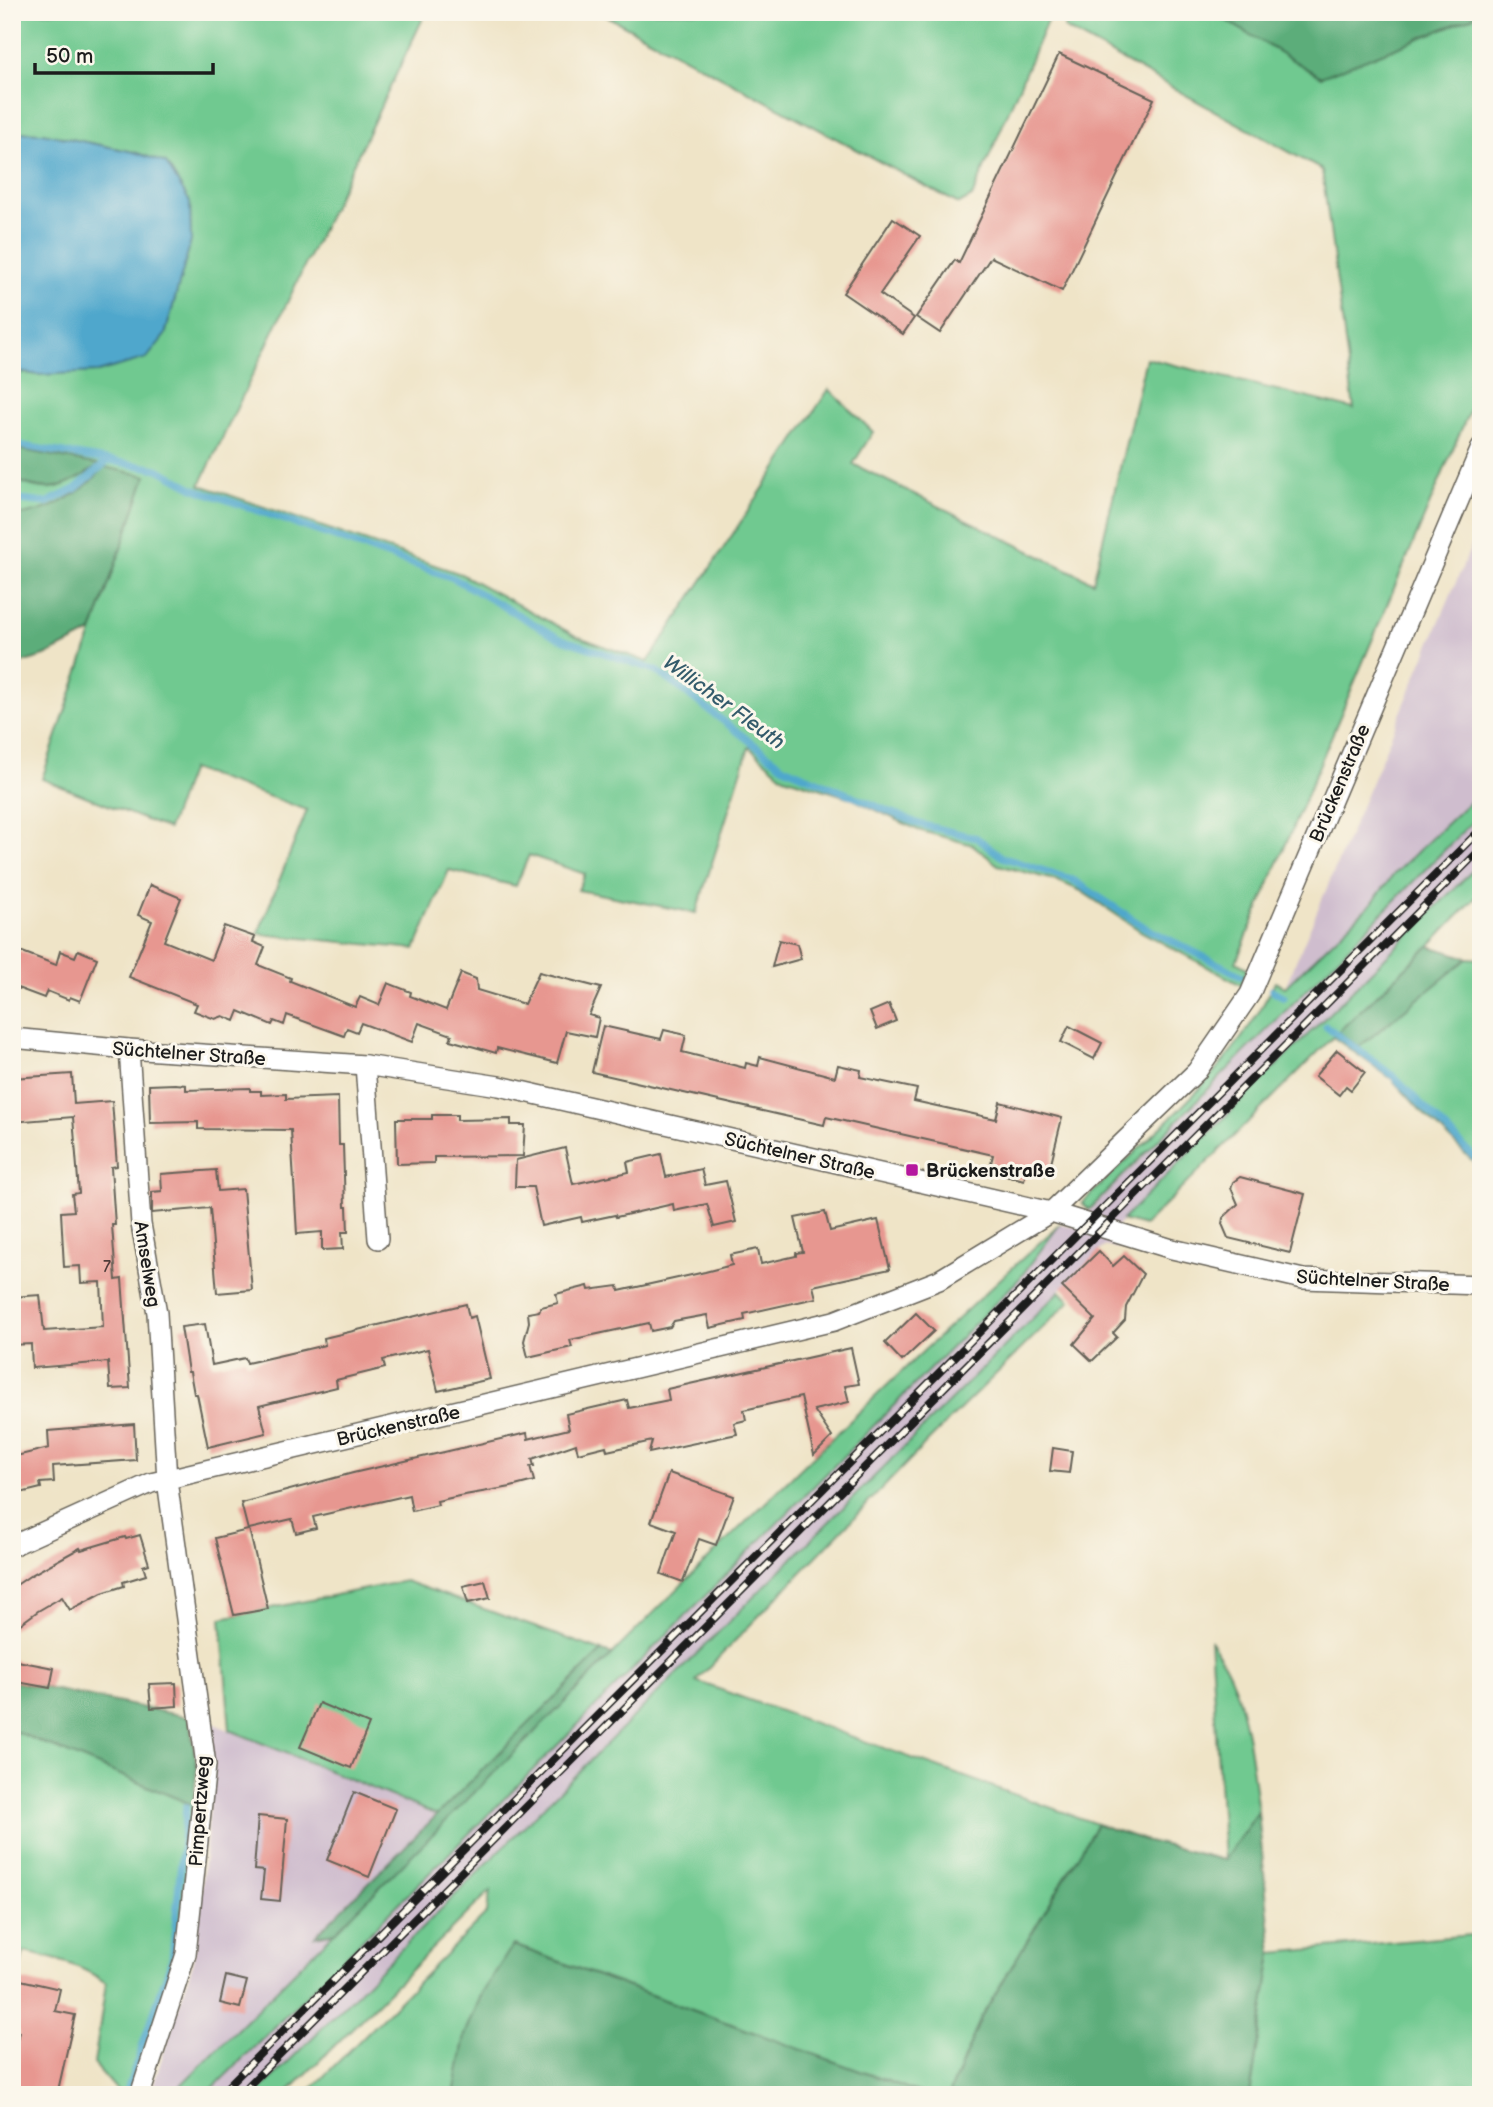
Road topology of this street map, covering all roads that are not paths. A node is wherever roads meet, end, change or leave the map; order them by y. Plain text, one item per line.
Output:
1 (1481, 448) edge
2 (12, 1038) edge
3 (129, 1049) junction
4 (365, 1065) junction
5 (1051, 1212) junction
6 (378, 1239) dead end
7 (1481, 1284) edge
8 (167, 1480) junction
9 (12, 1546) edge
10 (140, 2095) edge

1 - 5 street, Brückenstraße
2 - 3 street, Süchtelner Straße
3 - 4 street, Süchtelner Straße
3 - 8 street, Amselweg
4 - 5 street, Süchtelner Straße
4 - 6 street
5 - 7 street, Süchtelner Straße
5 - 8 street, Brückenstraße
8 - 9 street, Brückenstraße
8 - 10 street, Pimpertzweg

